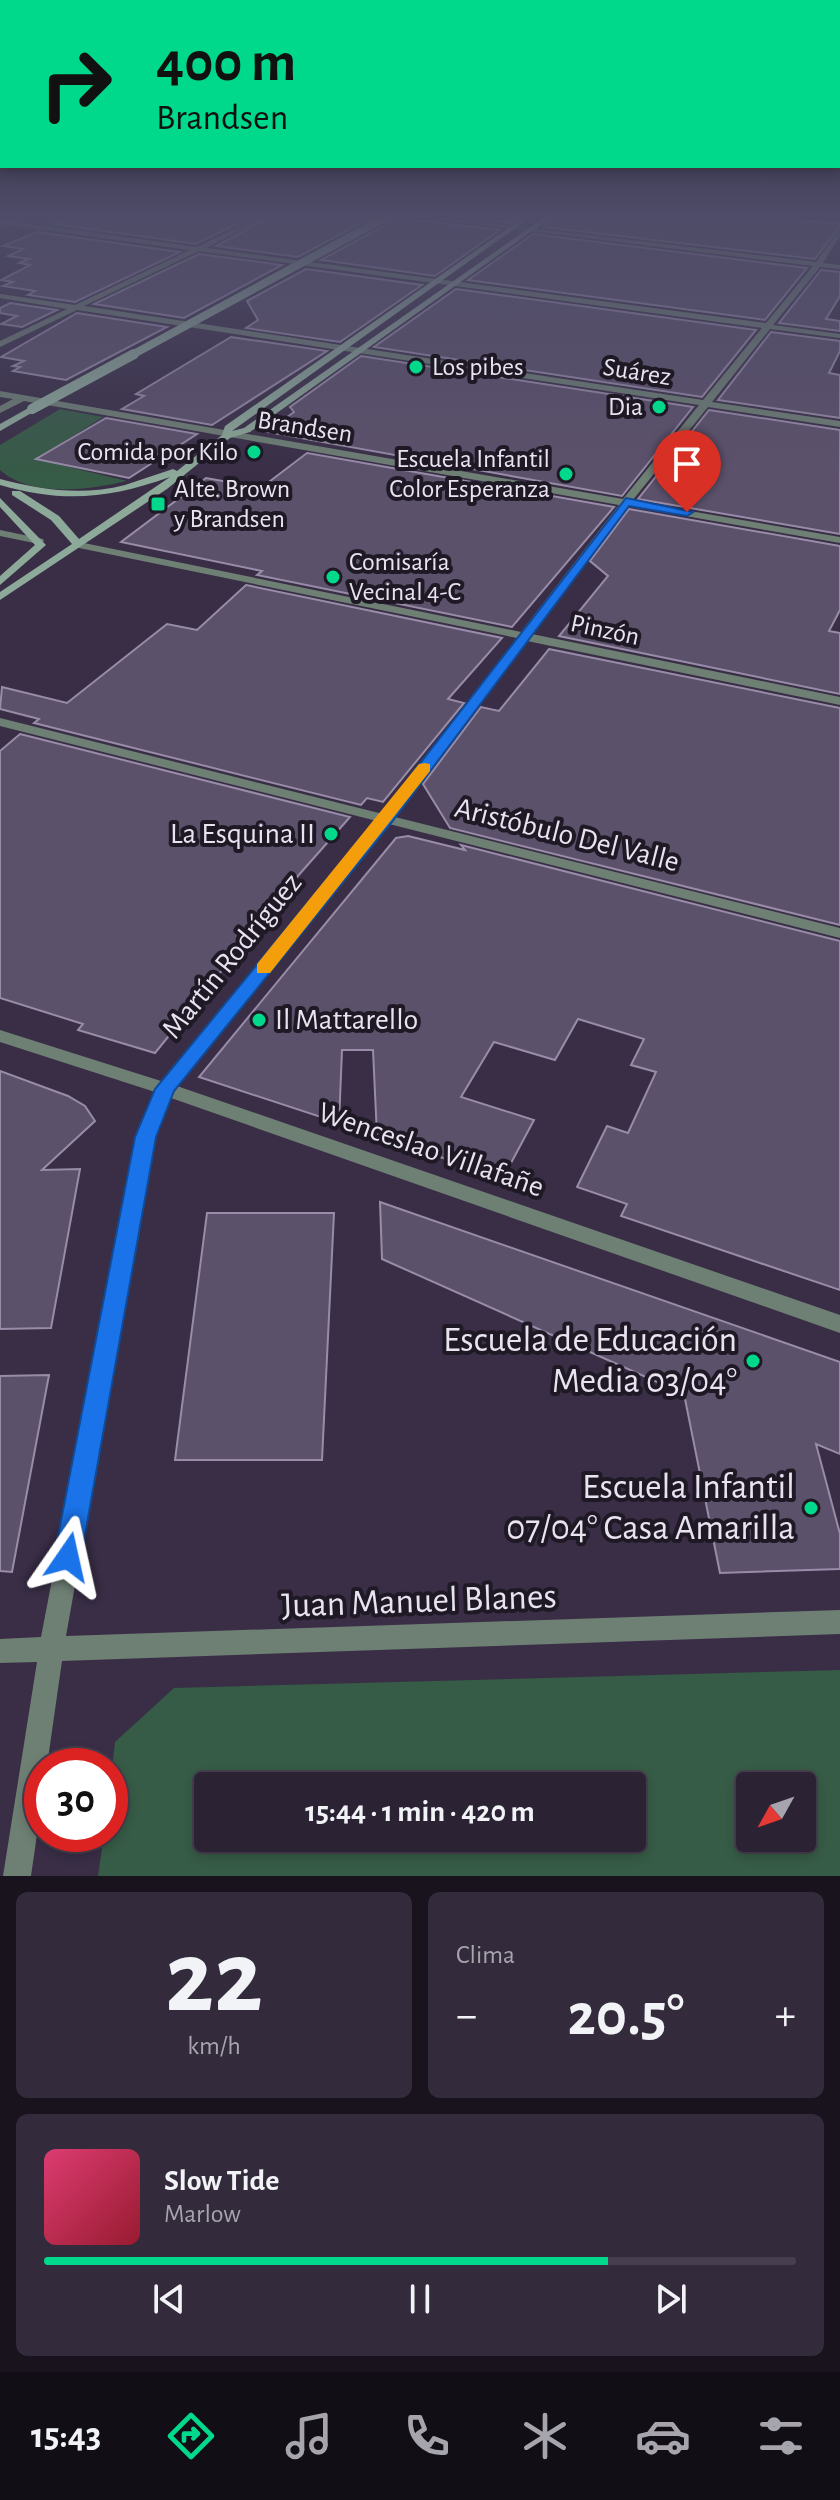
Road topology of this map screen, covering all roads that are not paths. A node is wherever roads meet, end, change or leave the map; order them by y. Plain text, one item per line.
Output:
1 (35, 302) edge
2 (89, 302) edge
3 (231, 302) edge
4 (408, 302) edge
5 (431, 302) edge
6 (586, 302) edge
7 (787, 302) edge
8 (76, 308) junction
9 (767, 326) junction
10 (840, 336) edge
11 (0, 344) edge
12 (339, 349) junction
13 (360, 352) junction
14 (0, 394) edge
15 (22, 398) junction
16 (705, 404) junction
17 (0, 410) edge
18 (840, 424) edge
19 (0, 428) edge
20 (227, 436) junction
21 (186, 467) junction
22 (0, 484) edge
23 (0, 501) edge
24 (626, 502) junction
25 (0, 533) edge
26 (840, 540) edge
27 (39, 541) junction
28 (79, 545) junction
29 (0, 582) edge
30 (0, 597) edge
31 (524, 636) junction
32 (840, 701) edge
33 (0, 722) edge
34 (386, 819) junction
35 (840, 933) edge
36 (0, 1036) edge
37 (165, 1089) junction
38 (840, 1324) edge
39 (840, 1622) edge
40 (51, 1650) junction
41 (0, 1651) edge
42 (17, 1876) edge

1 - 8 street, Suárez
2 - 8 street
3 - 19 main road, bridge
4 - 12 main road
5 - 13 main road
6 - 9 street
7 - 9 street, Martín Rodríguez
8 - 11 street
8 - 12 street, Suárez
9 - 10 street
9 - 16 street, Martín Rodríguez
12 - 13 street, Suárez
12 - 20 main road
13 - 16 street, Suárez
13 - 20 main road
14 - 15 street, Brandsen
15 - 17 street
15 - 20 street, Brandsen
16 - 18 street, Suárez
16 - 24 street, Martín Rodríguez
20 - 21 main road
20 - 24 street, Brandsen
21 - 22 main road
21 - 28 main road
22 - 28 main road
23 - 27 main road
24 - 26 street, Brandsen
24 - 31 street, Martín Rodríguez
25 - 27 street
27 - 29 main road
28 - 30 main road
28 - 31 street, Pinzón
31 - 32 street, Pinzón
31 - 34 street, Martín Rodríguez
33 - 34 street, Aristóbulo Del Valle
34 - 35 street, Aristóbulo Del Valle
34 - 37 street, Martín Rodríguez
36 - 37 street, Wenceslao Villafañe
37 - 38 street, Wenceslao Villafañe
37 - 40 street, Martín Rodríguez
39 - 40 street, Juan Manuel Blanes
40 - 41 street, Juan Manuel Blanes
40 - 42 street, Martín Rodríguez

